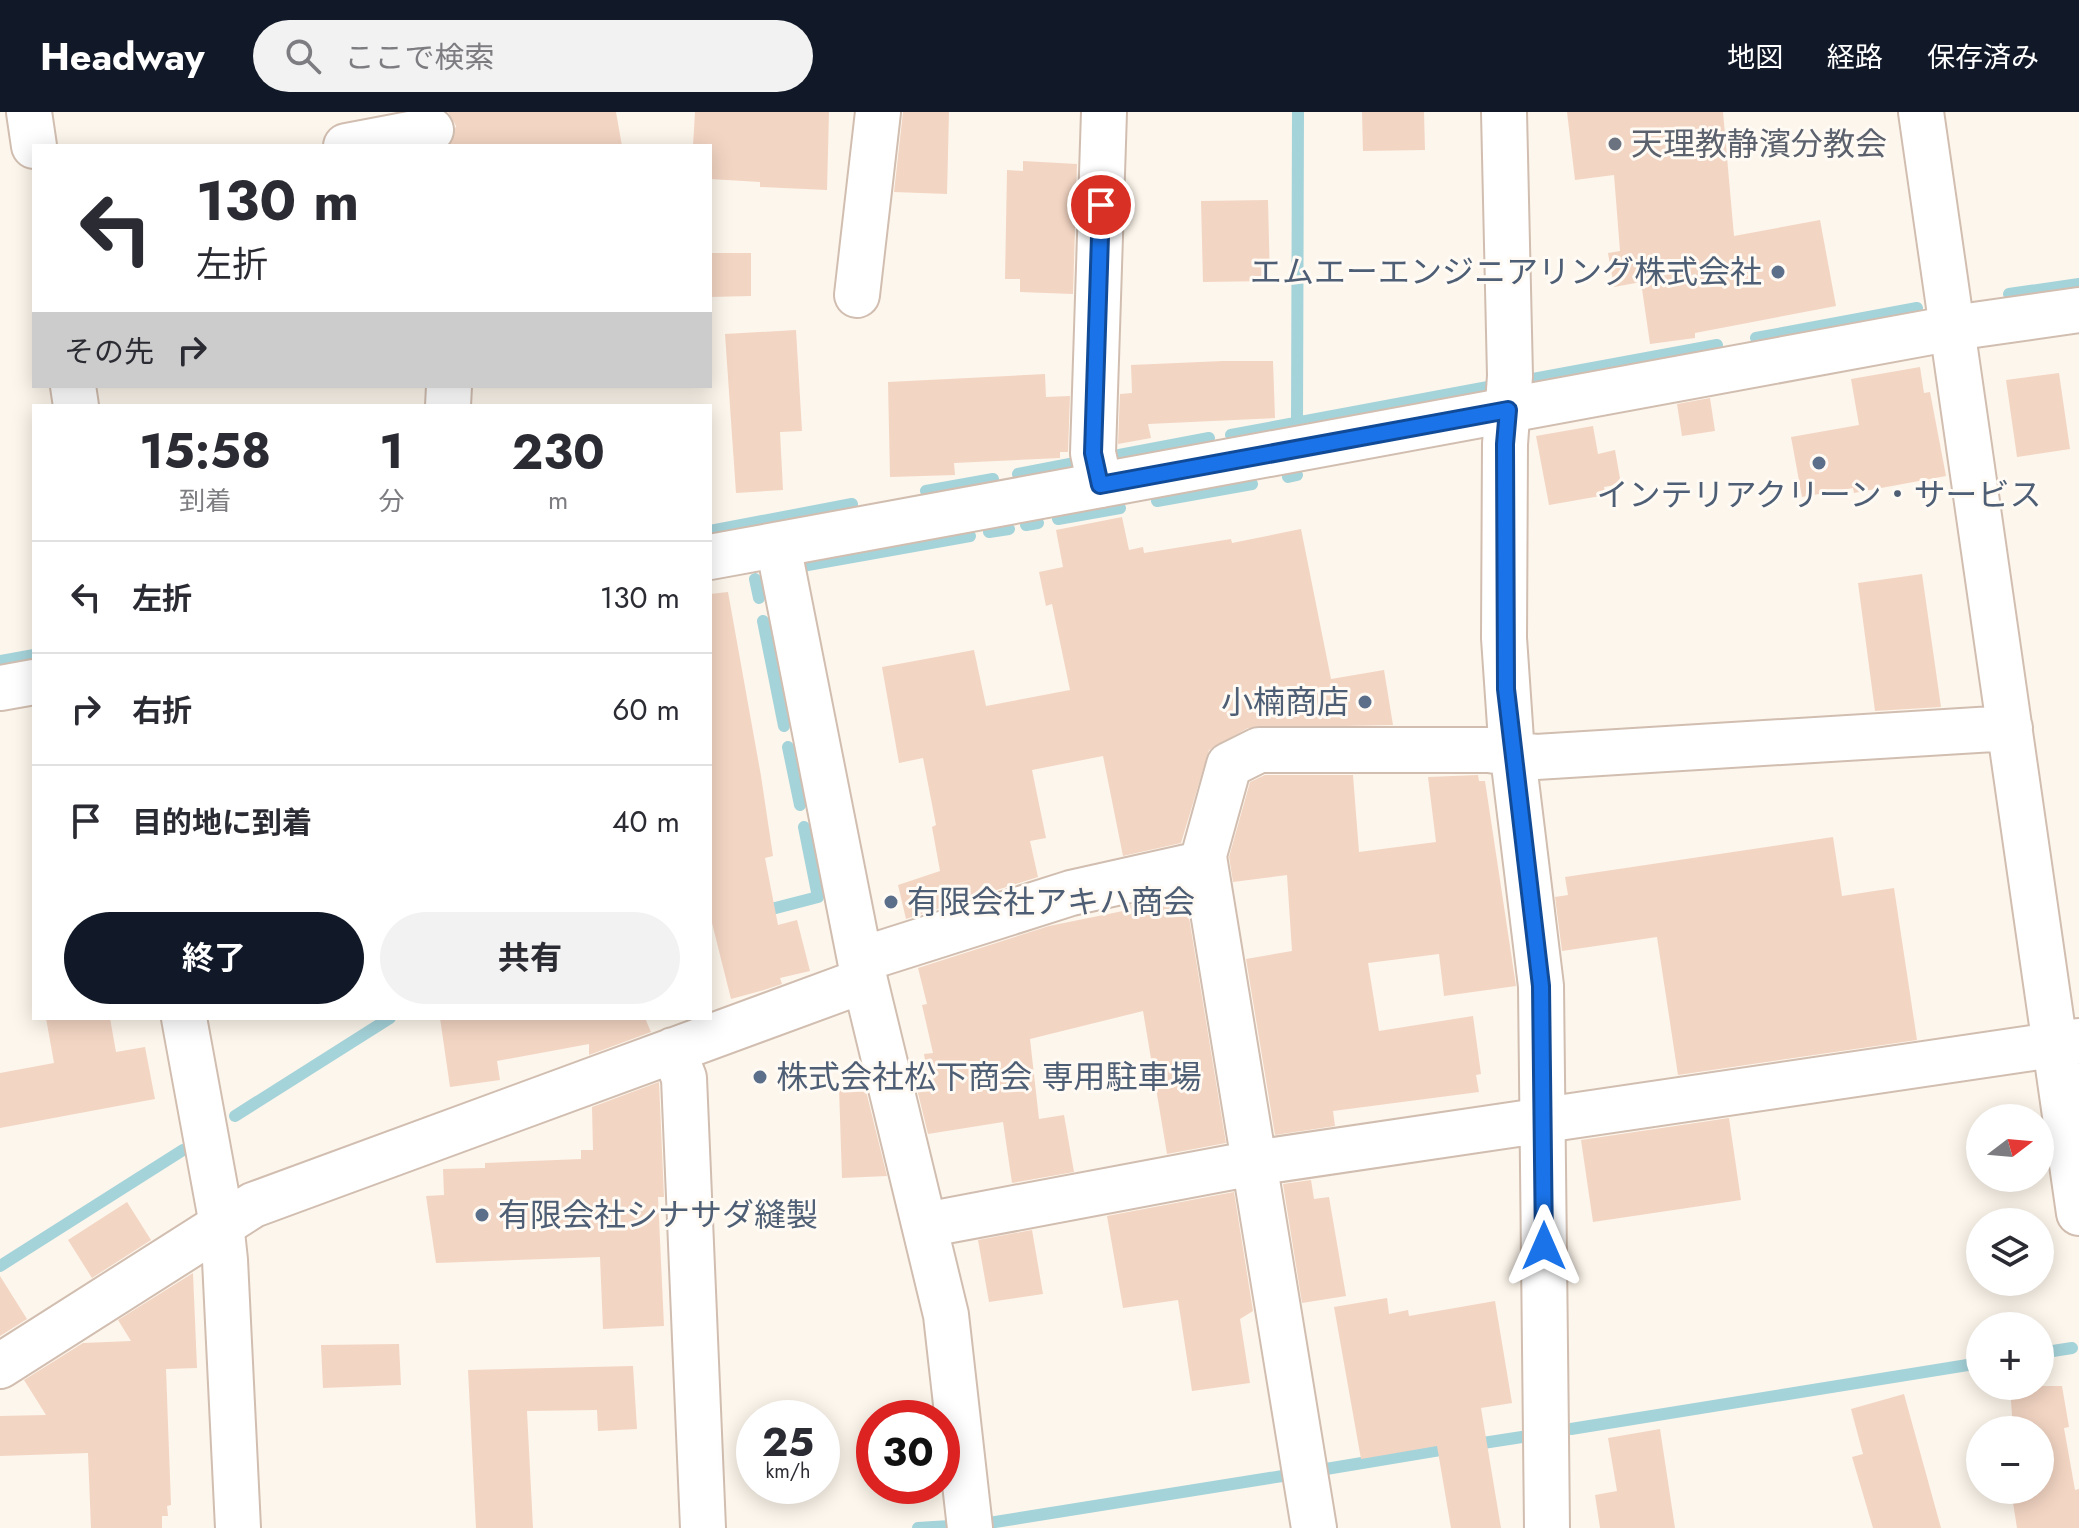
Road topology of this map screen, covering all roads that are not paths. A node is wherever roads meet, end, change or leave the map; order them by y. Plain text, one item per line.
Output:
1 (29, 112) edge
2 (878, 112) edge
3 (1104, 112) edge
4 (1504, 112) edge
5 (1921, 112) edge
6 (433, 129) edge
7 (34, 144) edge
8 (356, 144) edge
9 (857, 295) dead end
10 (2079, 310) edge
11 (1953, 328) junction
12 (1508, 410) junction
13 (1100, 485) junction
14 (778, 545) junction
15 (712, 557) edge
16 (32, 682) edge
17 (0, 688) edge
18 (2010, 728) junction
19 (1513, 754) junction
20 (1205, 863) junction
21 (862, 970) junction
22 (184, 1020) edge
23 (2067, 1042) edge
24 (673, 1050) junction
25 (1543, 1120) junction
26 (1254, 1163) junction
27 (2079, 1213) edge
28 (221, 1225) junction
29 (925, 1225) junction
30 (0, 1366) edge
31 (238, 1528) edge
32 (703, 1528) edge
33 (970, 1528) edge
34 (1314, 1528) edge
35 (1547, 1528) edge

1 - 7 street
2 - 9 street
3 - 13 street
4 - 12 street
5 - 11 street
6 - 8 street
10 - 11 street
11 - 12 street
11 - 18 street
12 - 13 street
12 - 19 street
13 - 14 street
14 - 15 street
14 - 21 street
16 - 17 street
18 - 19 street
18 - 23 street
19 - 20 street
19 - 25 street
20 - 21 street
20 - 26 street
21 - 24 street
21 - 29 street
22 - 28 street
23 - 25 street
23 - 27 street
24 - 28 street
24 - 32 street
25 - 26 street
25 - 35 street
26 - 29 street
26 - 34 street
28 - 30 street
28 - 31 street
29 - 33 street

